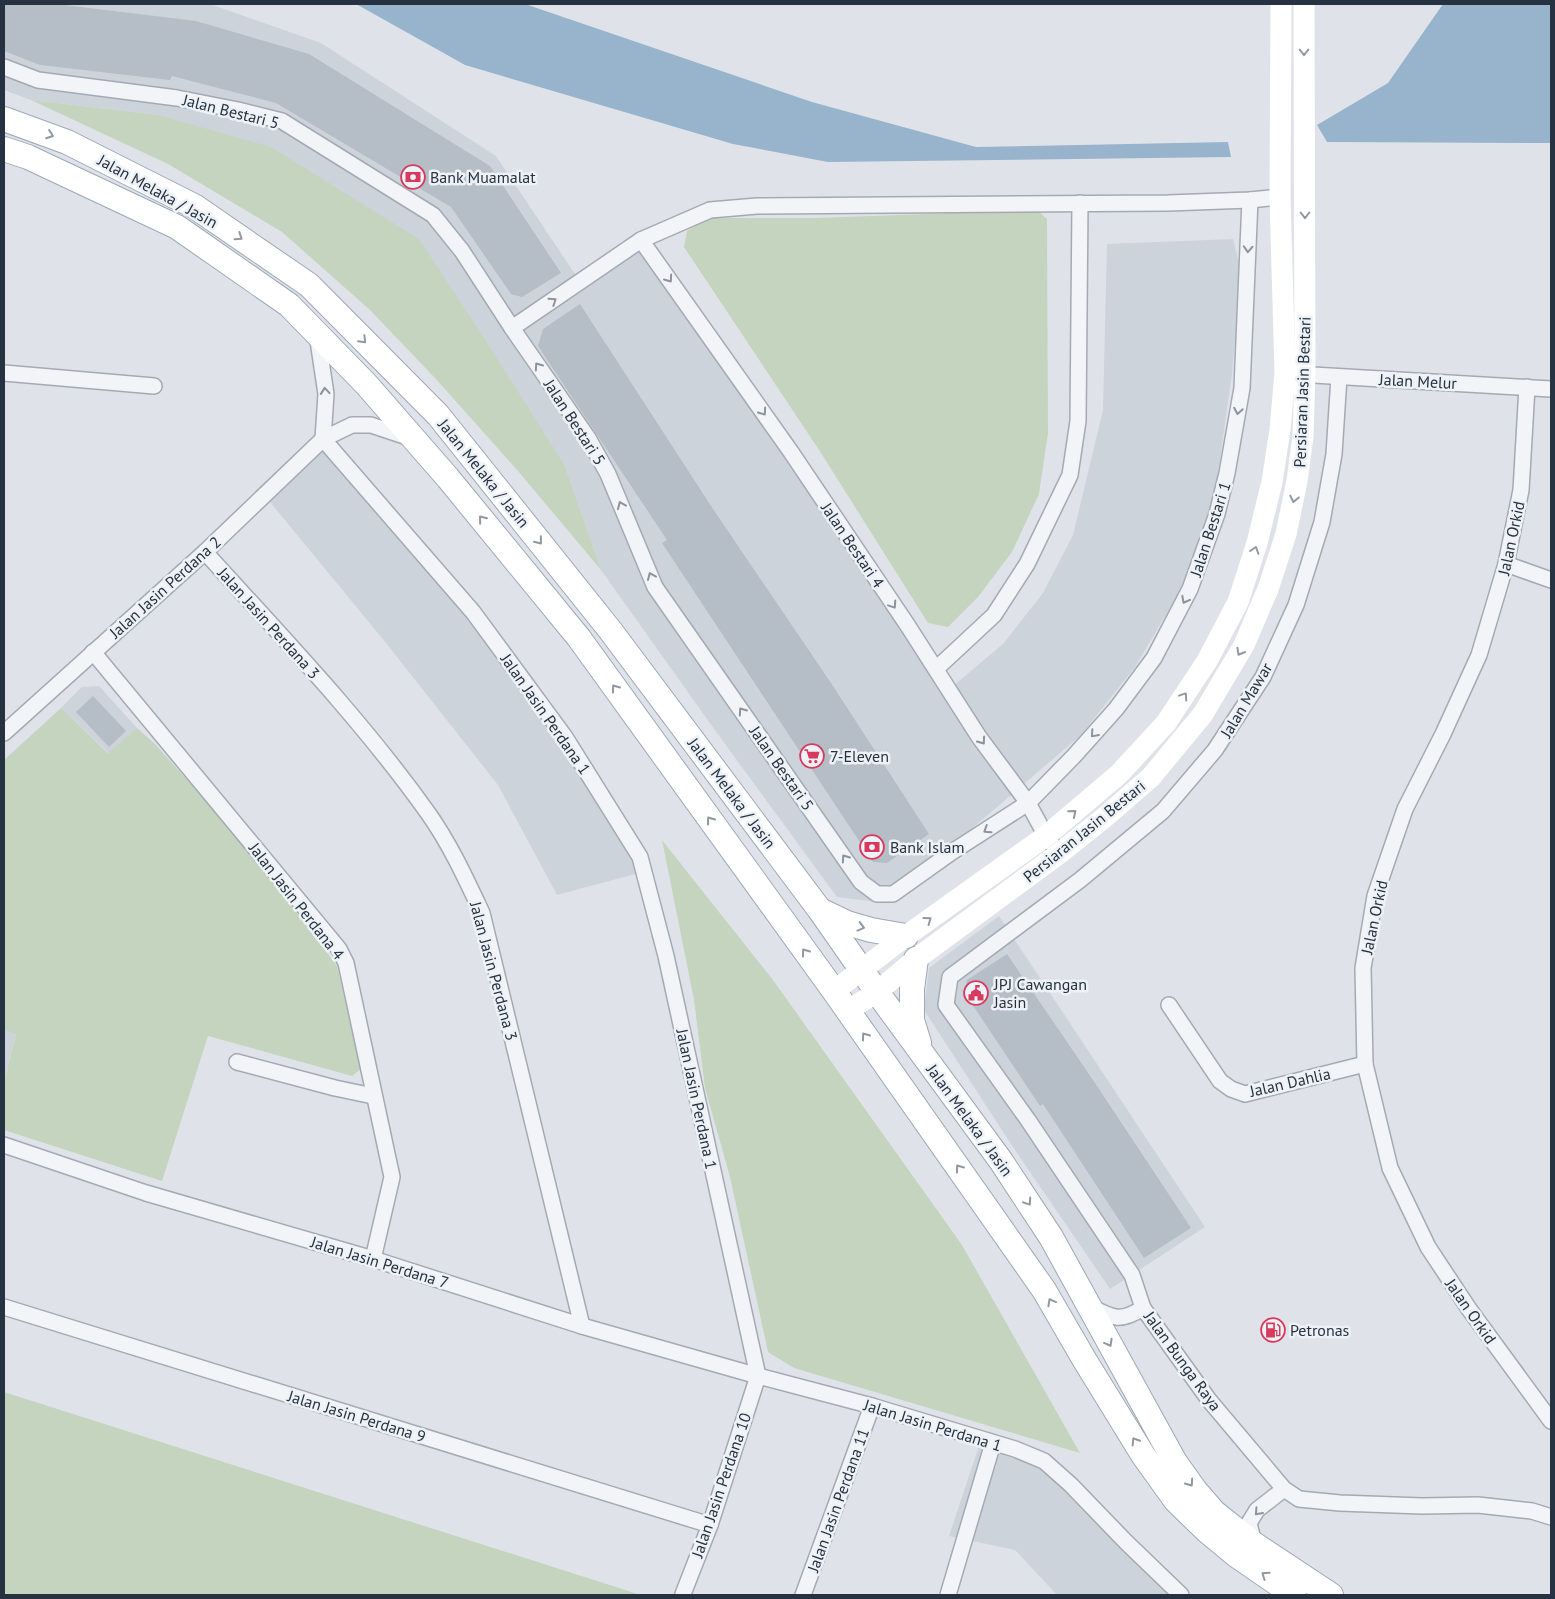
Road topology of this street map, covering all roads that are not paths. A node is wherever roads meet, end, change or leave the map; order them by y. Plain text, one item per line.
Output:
1 (1281, 4) edge
2 (1304, 4) edge
3 (4, 67) edge
4 (4, 119) edge
5 (4, 149) edge
6 (1280, 197) junction
7 (1250, 200) junction
8 (1080, 203) junction
9 (641, 240) junction
10 (512, 328) junction
11 (317, 332) junction
12 (4, 373) edge
13 (1295, 374) junction
14 (1339, 377) junction
15 (154, 386) dead end
16 (1527, 387) junction
17 (1551, 389) edge
18 (323, 439) junction
19 (414, 439) junction
20 (205, 552) junction
21 (1506, 564) junction
22 (1551, 580) edge
23 (93, 652) junction
24 (936, 669) junction
25 (4, 733) edge
26 (1028, 803) junction
27 (1046, 836) junction
28 (1060, 853) junction
29 (819, 909) junction
30 (906, 936) junction
31 (1005, 937) joint
32 (916, 959) junction
33 (861, 970) junction
34 (834, 991) junction
35 (876, 992) junction
36 (1169, 1005) dead end
37 (847, 1011) junction
38 (923, 1054) junction
39 (237, 1062) dead end
40 (1365, 1064) junction
41 (373, 1096) junction
42 (4, 1145) edge
43 (373, 1259) junction
44 (1088, 1305) junction
45 (4, 1307) edge
46 (1143, 1308) junction
47 (582, 1326) junction
48 (758, 1376) junction
49 (872, 1406) junction
50 (1551, 1421) edge
51 (993, 1443) junction
52 (1284, 1489) junction
53 (1551, 1517) edge
54 (710, 1525) junction
55 (1254, 1544) junction
56 (683, 1594) edge
57 (803, 1595) edge
58 (948, 1595) edge
59 (1181, 1595) edge
60 (1294, 1595) edge
61 (1331, 1595) edge

1 - 6 street, Persiaran Jasin Bestari
2 -> 13 street, Persiaran Jasin Bestari
3 - 10 street, Jalan Bestari 5
4 -> 29 main road, Jalan Melaka / Jasin
5 - 11 main road, Jalan Melaka / Jasin
6 - 7 street
6 - 13 street, Persiaran Jasin Bestari
7 - 8 street
7 -> 26 street, Jalan Bestari 1
8 - 9 street
8 - 24 street
10 -> 9 street
9 -> 24 street, Jalan Bestari 4
26 -> 10 street, Jalan Bestari 5
18 -> 11 street
11 - 19 main road, Jalan Melaka / Jasin
12 - 15 street
13 - 14 street, Jalan Melur
27 -> 13 street, Persiaran Jasin Bestari
13 -> 28 street, Persiaran Jasin Bestari
14 - 16 street, Jalan Melur
14 - 31 street, Jalan Mawar
16 - 17 street, Jalan Melur
16 - 21 street, Jalan Orkid
18 - 19 street, Jalan Jasin Perdana 2
18 - 20 street, Jalan Jasin Perdana 2
18 - 48 street, Jalan Jasin Perdana 1
34 -> 19 main road, Jalan Melaka / Jasin
20 - 23 street, Jalan Jasin Perdana 2
20 - 47 street, Jalan Jasin Perdana 3
21 - 22 street
21 - 40 street, Jalan Orkid
23 - 25 street, Jalan Jasin Perdana 2
23 - 41 street, Jalan Jasin Perdana 4
24 -> 26 street, Jalan Bestari 4
26 - 27 street, Jalan Bestari 4
27 - 28 street, Jalan Bestari 4
30 -> 27 street, Persiaran Jasin Bestari
28 - 32 street, Persiaran Jasin Bestari
29 -> 30 main road
29 - 33 main road, Jalan Melaka / Jasin
30 - 33 street, Persiaran Jasin Bestari
31 - 46 street, Jalan Bunga Raya
32 - 35 street, Persiaran Jasin Bestari
32 - 38 main road
33 - 34 street, Persiaran Jasin Bestari
33 - 35 main road, Jalan Melaka / Jasin
34 - 37 main road, Jalan Melaka / Jasin
35 - 37 street, Persiaran Jasin Bestari
35 - 38 main road, Jalan Melaka / Jasin
36 - 40 street, Jalan Dahlia
60 -> 37 main road, Jalan Melaka / Jasin
38 -> 44 main road, Jalan Melaka / Jasin
39 - 41 street
40 - 50 street, Jalan Orkid
41 - 43 street, Jalan Jasin Perdana 4
42 - 43 street, Jalan Jasin Perdana 7
43 - 47 street, Jalan Jasin Perdana 7
44 - 46 street
44 -> 55 main road, Jalan Melaka / Jasin
45 - 54 street, Jalan Jasin Perdana 9
46 - 52 street, Jalan Bunga Raya
47 - 48 street, Jalan Jasin Perdana 7
48 - 49 street, Jalan Jasin Perdana 1
48 - 54 street, Jalan Jasin Perdana 10
49 - 51 street, Jalan Jasin Perdana 1
49 - 57 street, Jalan Jasin Perdana 11
51 - 58 street
51 - 59 street, Jalan Jasin Perdana 1
52 - 53 street, Jalan Bunga Raya
52 -> 55 street
54 - 56 street, Jalan Jasin Perdana 10
55 - 61 main road, Jalan Melaka / Jasin

